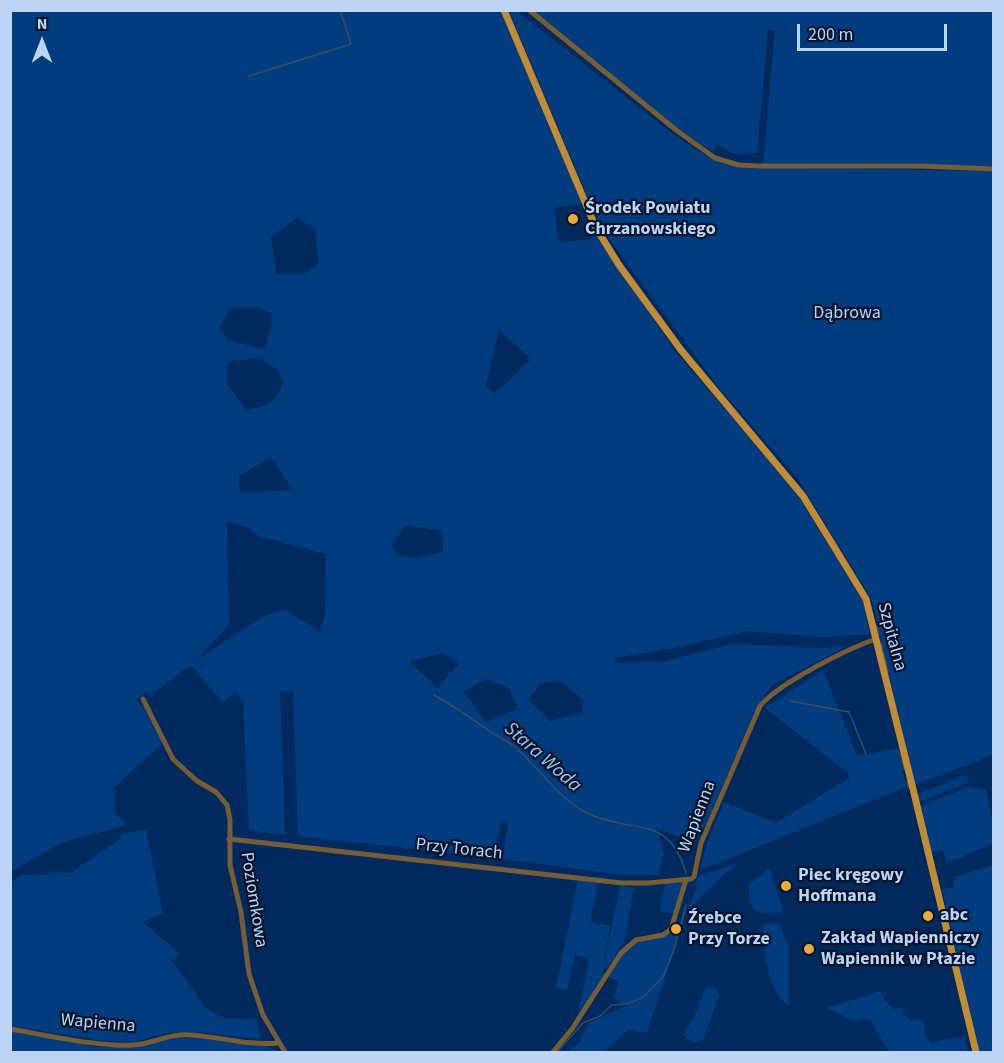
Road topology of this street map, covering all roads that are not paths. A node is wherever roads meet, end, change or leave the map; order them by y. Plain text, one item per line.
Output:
1 (504, 10) edge
2 (529, 10) edge
3 (993, 169) edge
4 (876, 639) junction
5 (143, 699) dead end
6 (229, 839) junction
7 (686, 880) junction
8 (10, 1029) edge
9 (278, 1042) junction
10 (285, 1053) edge
11 (553, 1053) edge
12 (976, 1053) edge

1 - 4 main road, Szpitalna
2 - 3 street
4 - 7 street, Wapienna
4 - 12 main road, Szpitalna
5 - 6 street, Poziomkowa
6 - 7 street, Przy Torach
6 - 9 street, Poziomkowa
7 - 11 street, Wapienna
8 - 9 street, Wapienna
9 - 10 street

